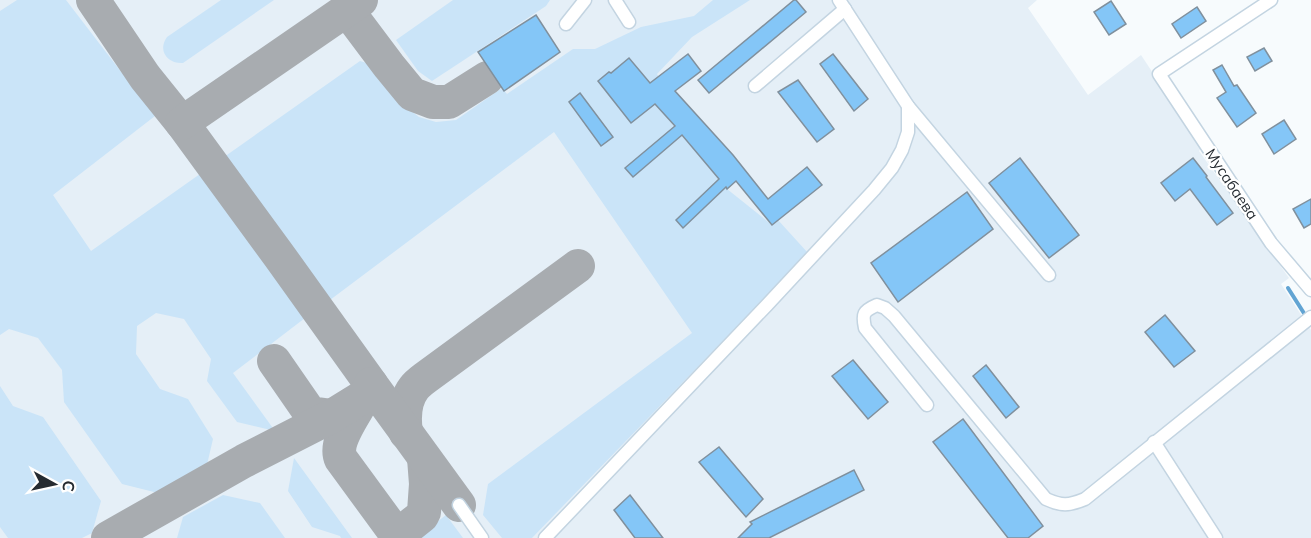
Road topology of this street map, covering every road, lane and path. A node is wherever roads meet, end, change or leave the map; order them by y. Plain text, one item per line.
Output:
1 (585, 0) edge
2 (615, 0) edge
3 (1271, 0) edge
4 (842, 4) edge
5 (629, 22) dead end
6 (566, 24) dead end
7 (755, 86) dead end
8 (908, 106) junction
9 (1049, 275) dead end
10 (1309, 282) edge
11 (1307, 320) edge
12 (927, 405) dead end
13 (1155, 442) junction
14 (459, 505) dead end
15 (1214, 537) edge
16 (482, 538) edge
17 (544, 538) edge

1 - 6 street
2 - 5 street
3 - 10 street, Мусабаева
4 - 7 street
4 - 8 street
8 - 9 street
8 - 17 street
11 - 13 street
12 - 13 street
13 - 15 street
14 - 16 street

